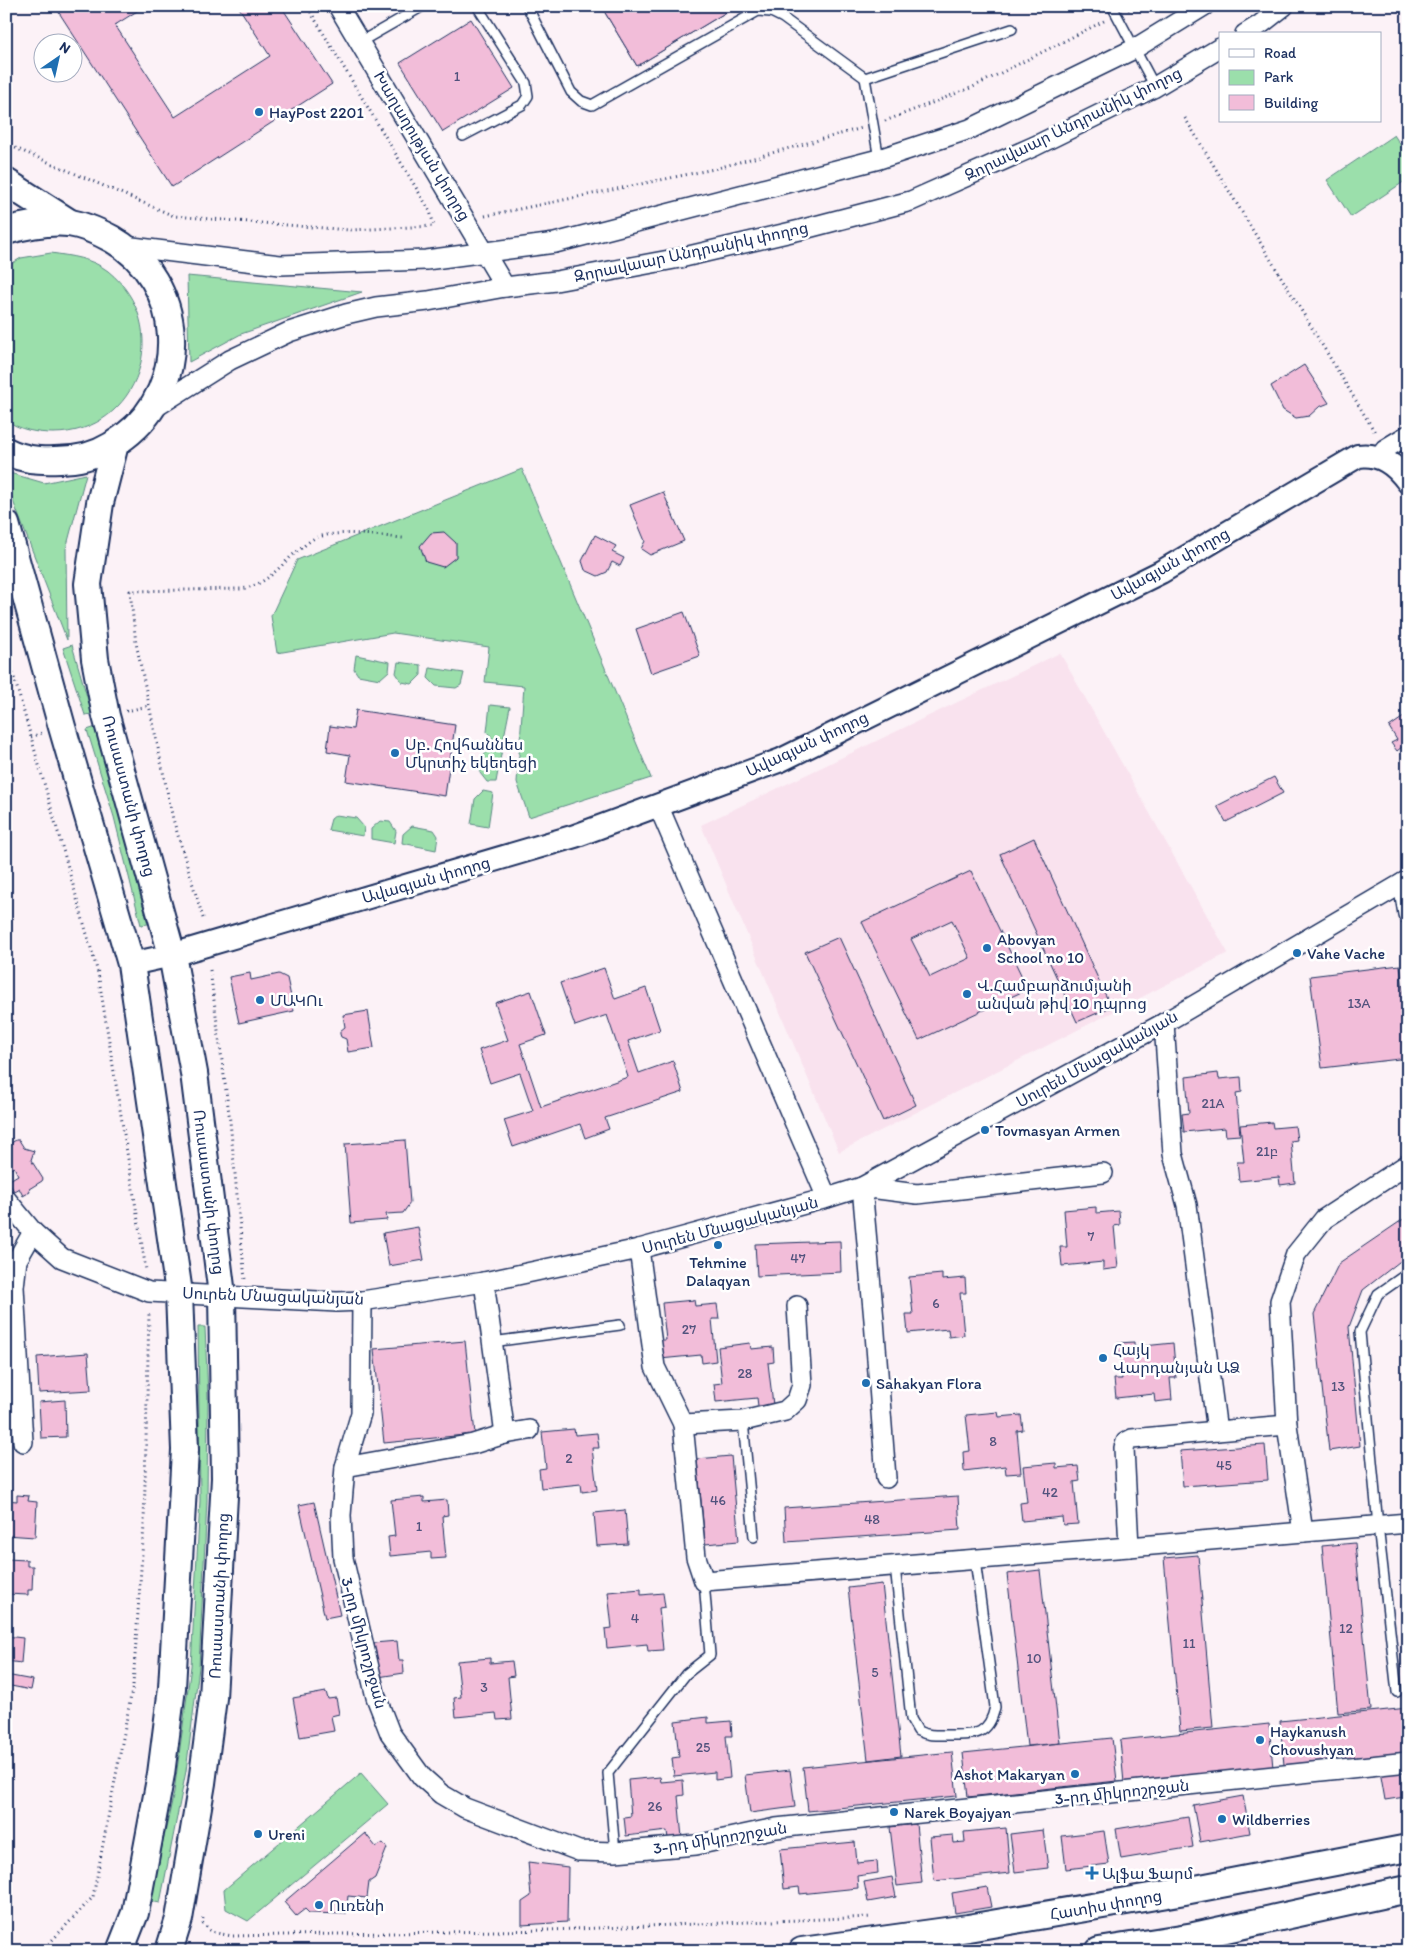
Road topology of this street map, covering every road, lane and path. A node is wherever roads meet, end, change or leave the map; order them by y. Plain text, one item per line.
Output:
1 (307, 6) edge
2 (338, 6) edge
3 (423, 6) edge
4 (477, 6) edge
5 (527, 6) edge
6 (1112, 6) edge
7 (1134, 6) edge
8 (1204, 6) edge
9 (1284, 6) edge
10 (1117, 15) junction
11 (1012, 29) dead end
12 (1248, 32) edge
13 (360, 42) junction
14 (1134, 49) junction
15 (1219, 49) edge
16 (865, 78) junction
17 (1155, 87) junction
18 (1185, 118) dead end
19 (873, 126) junction
20 (463, 136) dead end
21 (6, 144) edge
22 (879, 159) junction
23 (6, 182) edge
24 (486, 216) dead end
25 (70, 223) junction
26 (6, 231) edge
27 (124, 246) junction
28 (485, 253) junction
29 (506, 287) junction
30 (150, 411) junction
31 (1408, 435) edge
32 (114, 444) junction
33 (6, 451) edge
34 (1382, 453) junction
35 (1408, 482) edge
36 (6, 524) edge
37 (403, 538) dead end
38 (6, 649) edge
39 (658, 805) junction
40 (1406, 884) edge
41 (1408, 914) edge
42 (203, 918) dead end
43 (172, 954) junction
44 (131, 964) junction
45 (210, 970) dead end
46 (1164, 1023) junction
47 (1408, 1164) edge
48 (1103, 1173) dead end
49 (862, 1187) junction
50 (827, 1198) junction
51 (6, 1199) edge
52 (33, 1232) junction
53 (639, 1249) junction
54 (146, 1270) dead end
55 (1408, 1273) edge
56 (484, 1282) junction
57 (179, 1294) junction
58 (234, 1296) junction
59 (362, 1301) junction
60 (797, 1306) dead end
61 (149, 1313) dead end
62 (620, 1325) dead end
63 (492, 1342) junction
64 (743, 1421) junction
65 (683, 1424) junction
66 (1287, 1425) junction
67 (529, 1430) dead end
68 (1217, 1431) junction
69 (505, 1434) junction
70 (23, 1442) dead end
71 (345, 1467) junction
72 (886, 1478) dead end
73 (1408, 1523) edge
74 (1378, 1526) junction
75 (1303, 1532) junction
76 (754, 1538) dead end
77 (1129, 1548) junction
78 (975, 1560) junction
79 (895, 1566) junction
80 (704, 1581) junction
81 (1397, 1692) dead end
82 (1408, 1762) edge
83 (1408, 1848) edge
84 (615, 1852) junction
85 (1408, 1888) edge
86 (204, 1912) dead end
87 (881, 1917) dead end
88 (42, 1951) edge
89 (120, 1951) edge
90 (169, 1951) edge
91 (802, 1951) edge
92 (1099, 1951) edge

1 - 21 path
2 - 13 street, Խաղաղության փողոց
3 - 13 lane
4 - 20 lane
5 - 16 lane
6 - 10 lane
7 - 10 path
8 - 14 street
9 - 12 street
10 - 14 lane
10 - 19 path
11 - 16 lane
13 - 28 street, Խաղաղության փողոց
14 - 17 lane
14 - 22 street
15 - 17 street, Զորավաար Անդրանիկ փողոց
16 - 19 lane
17 - 29 street, Զորավաար Անդրանիկ փողոց
18 - 34 path
19 - 22 lane
19 - 24 path
22 - 28 street
23 - 25 main road
25 - 26 main road
25 - 27 main road
27 - 28 street
27 - 30 main road
28 - 29 street, Խաղաղության փողոց
29 - 30 street, Զորավաար Անդրանիկ փողոց
30 - 32 main road
31 - 34 street
32 - 33 main road
32 - 43 main road, Ռուսաստանի փողոց
34 - 35 street
34 - 39 street, Ավագյան փողոց
36 - 44 main road
37 - 42 path
38 - 54 path
39 - 43 street, Ավագյան փողոց
39 - 50 street
40 - 41 street
40 - 46 street, Սուրեն Մնացականյան
43 - 44 street, Ավագյան փողոց
43 - 58 main road, Ռուսաստանի փողոց
44 - 57 main road
45 - 58 path
46 - 49 street, Սուրեն Մնացականյան
46 - 68 street
47 - 66 street
48 - 49 street
49 - 50 street, Սուրեն Մնացականյան
49 - 72 street
50 - 53 street, Սուրեն Մնացականյան
51 - 52 street, Սուրեն Մնացականյան
52 - 57 street, Սուրեն Մնացականյան
52 - 70 street
53 - 56 street, Սուրեն Մնացականյան
53 - 65 street
55 - 74 lane
56 - 59 street, Սուրեն Մնացականյան
56 - 63 street
57 - 58 street, Սուրեն Մնացականյան
57 - 89 main road
58 - 59 street, Սուրեն Մնացականյան
58 - 90 main road, Ռուսաստանի փողոց
59 - 71 street, 3-րդ միկրոշրջան
60 - 64 street
61 - 88 path
62 - 63 lane
63 - 69 street
64 - 65 street
64 - 76 lane
65 - 80 street
66 - 68 street
66 - 75 street
67 - 69 street
68 - 77 street
69 - 71 street
71 - 84 street, 3-րդ միկրոշրջան
73 - 74 street
74 - 75 street
74 - 81 lane
75 - 77 street
77 - 78 street
78 - 79 street
78 - 79 lane
79 - 80 street
80 - 84 lane
82 - 84 street, 3-րդ միկրոշրջան
83 - 91 main road, Հատիս փողոց
85 - 92 main road
86 - 87 path

